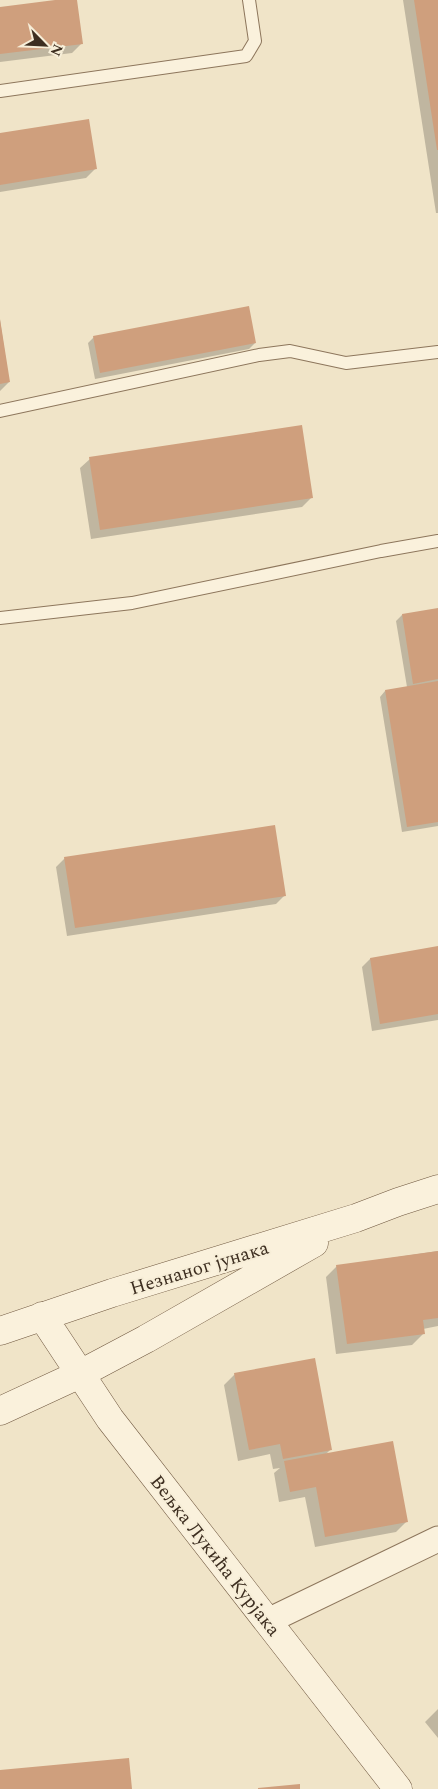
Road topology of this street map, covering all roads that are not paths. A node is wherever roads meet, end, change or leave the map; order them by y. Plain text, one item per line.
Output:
1 (249, 0) edge
2 (0, 91) edge
3 (438, 352) edge
4 (0, 411) edge
5 (438, 541) edge
6 (0, 618) edge
7 (438, 1189) edge
8 (356, 1218) junction
9 (42, 1316) junction
10 (0, 1331) edge
11 (80, 1374) junction
12 (0, 1411) edge
13 (438, 1539) edge
14 (268, 1621) junction
15 (398, 1789) edge

1 - 2 lane
3 - 4 lane
5 - 6 lane
7 - 8 main road, Незнаног јунака
8 - 9 main road, Незнаног јунака
8 - 11 main road, Незнаног јунака
9 - 10 main road, Незнаног јунака
9 - 11 main road, Вељка Лукића Курјака
11 - 12 main road, Незнаног јунака
11 - 14 main road, Вељка Лукића Курјака
13 - 14 street
14 - 15 main road, Вељка Лукића Курјака

